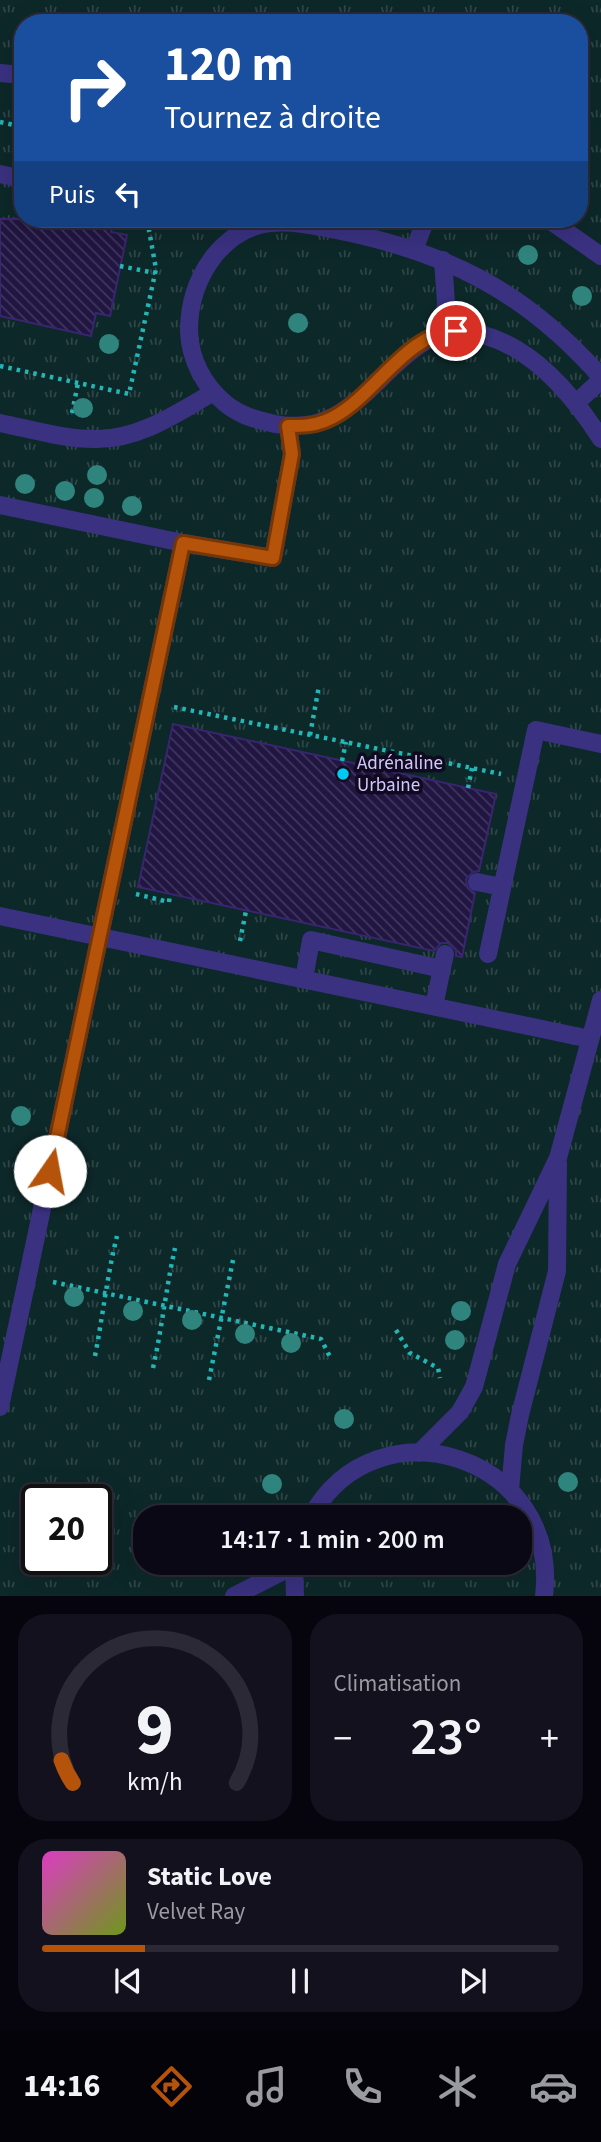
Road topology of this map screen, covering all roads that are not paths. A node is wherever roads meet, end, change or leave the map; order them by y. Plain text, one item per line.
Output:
1 (242, 228) edge
2 (324, 228) edge
3 (423, 228) edge
4 (561, 228) edge
5 (414, 250) junction
6 (601, 256) edge
7 (443, 260) junction
8 (442, 331) junction
9 (601, 378) edge
10 (212, 393) junction
11 (576, 403) junction
12 (0, 423) edge
13 (288, 426) junction
14 (601, 439) edge
15 (0, 505) edge
16 (183, 543) junction
17 (601, 744) edge
18 (477, 882) dead end
19 (502, 887) junction
20 (0, 916) edge
21 (99, 936) junction
22 (488, 954) dead end
23 (304, 979) junction
24 (601, 1000) edge
25 (434, 1006) junction
26 (590, 1039) junction
27 (558, 1158) junction
28 (0, 1407) edge
29 (419, 1453) junction
30 (510, 1490) junction
31 (319, 1505) edge
32 (273, 1575) edge
33 (294, 1575) edge
34 (234, 1596) edge
35 (295, 1596) edge
36 (544, 1596) edge

1 - 10 street
2 - 5 street
3 - 5 street
4 - 6 street
5 - 7 street
7 - 8 street
7 - 9 street
8 - 11 street
8 - 13 street
9 - 11 street
10 - 12 street
10 - 13 street
11 - 14 street
13 - 16 street
15 - 16 street
16 - 21 street
17 - 19 street
18 - 19 street
19 - 22 street
20 - 21 street
21 - 23 street
21 - 28 street
23 - 25 street
23 - 25 street
24 - 26 street
25 - 26 street
26 - 27 street
27 - 29 street
27 - 30 street
29 - 30 street
29 - 31 street
30 - 36 street
32 - 34 street
33 - 35 street

